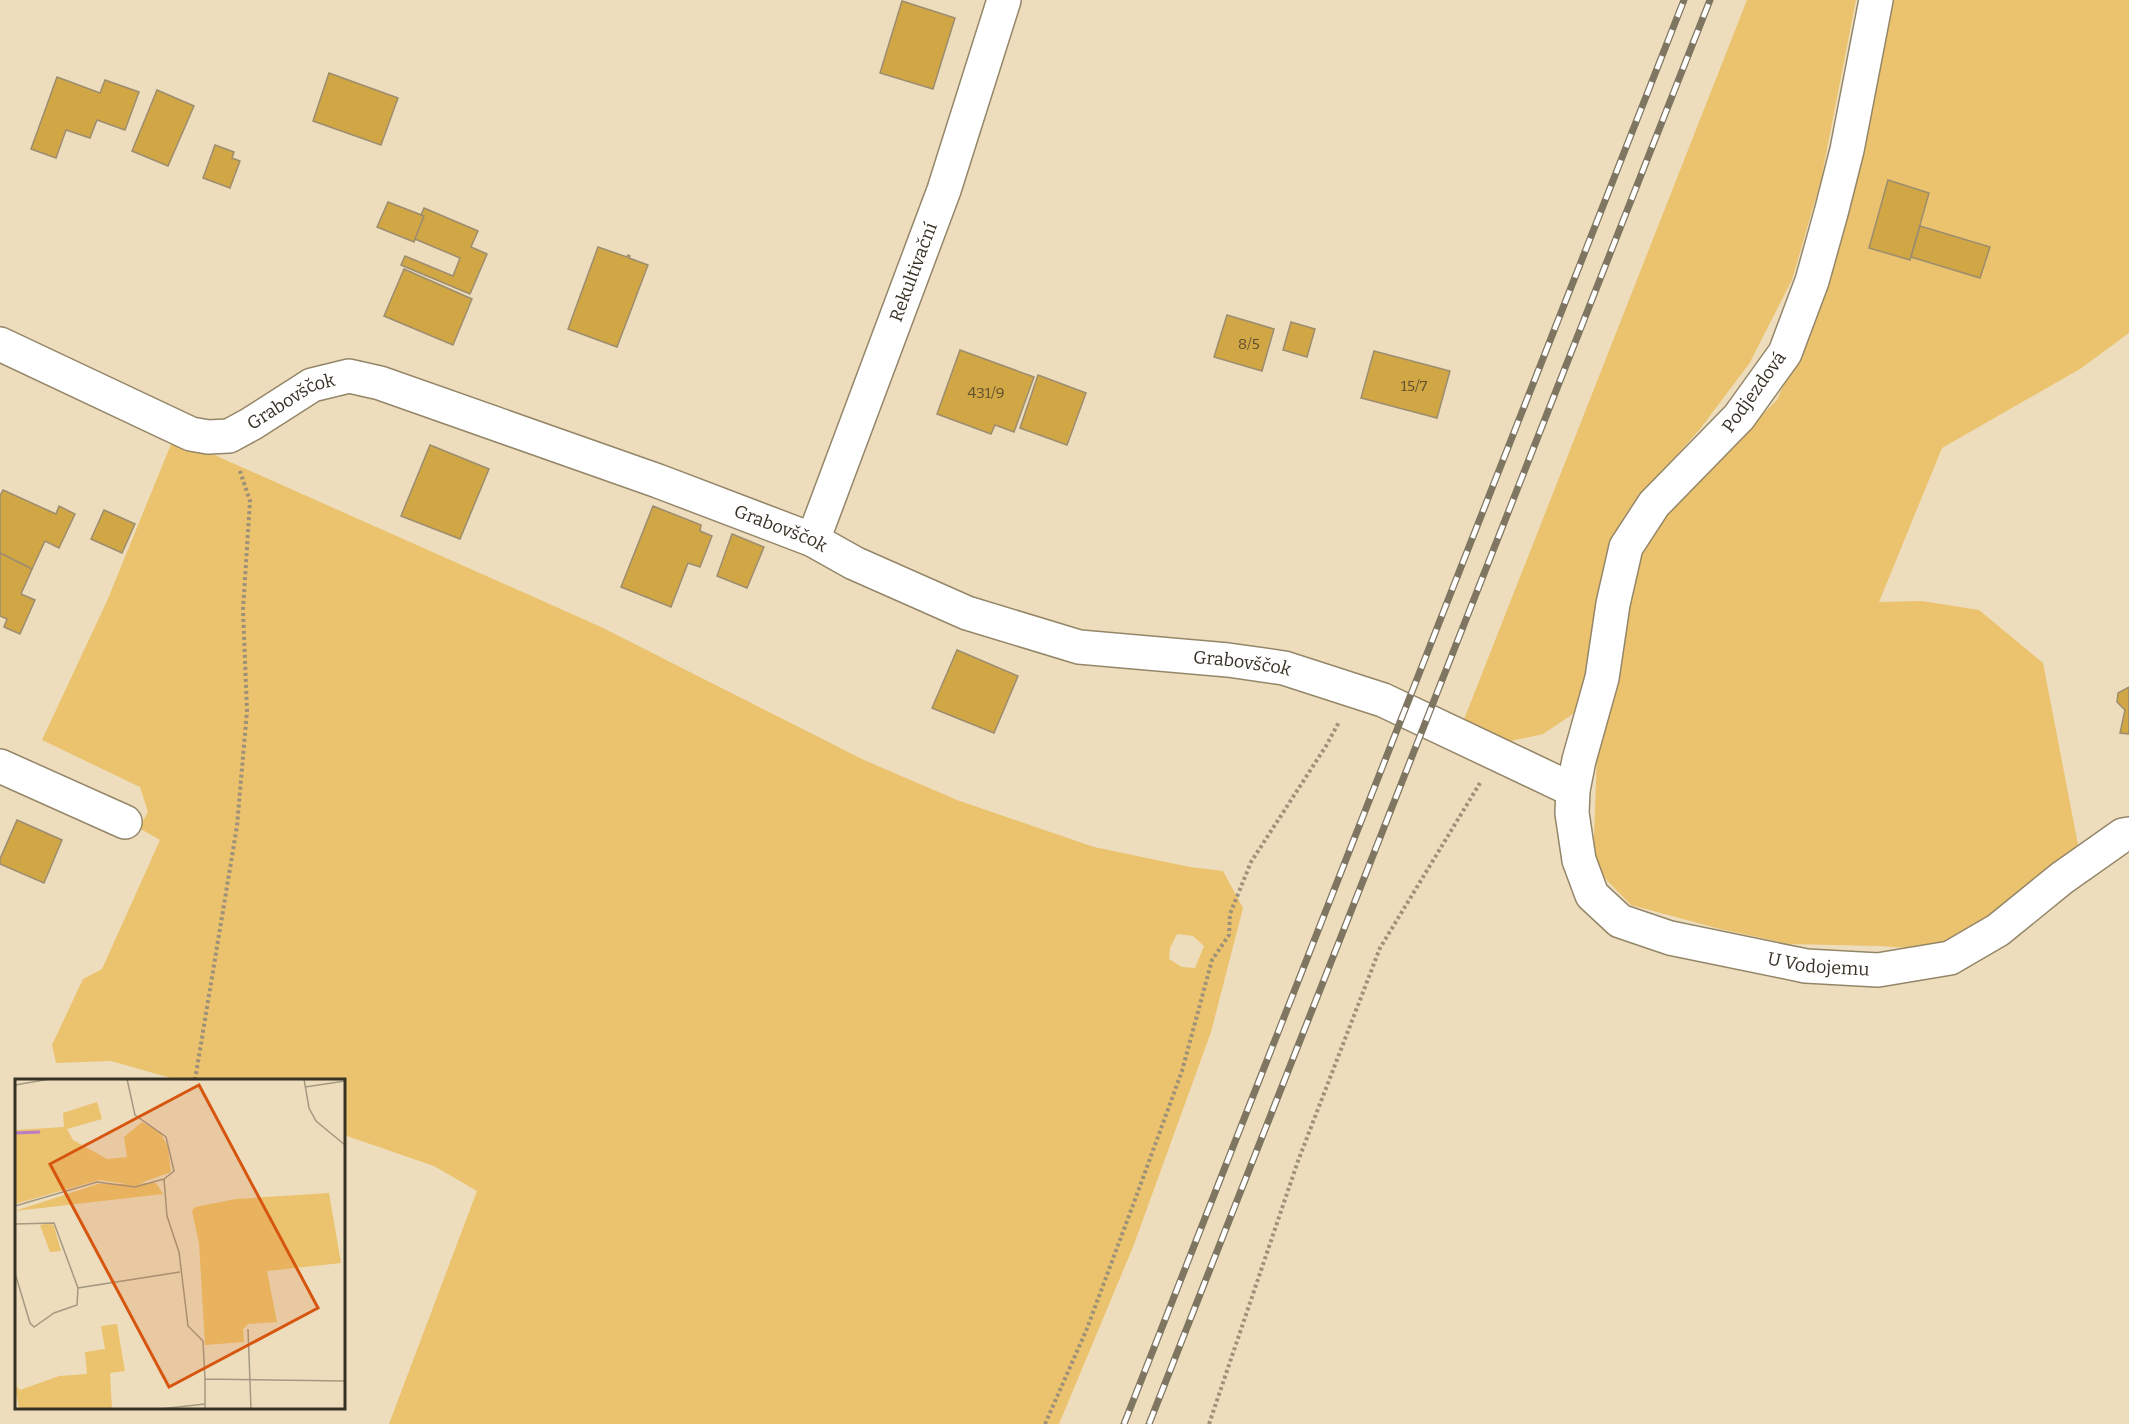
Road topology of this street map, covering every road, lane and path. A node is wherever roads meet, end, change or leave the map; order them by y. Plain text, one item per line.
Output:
1 (1004, 0) edge
2 (1876, 0) edge
3 (0, 344) edge
4 (229, 436) junction
5 (813, 540) junction
6 (1357, 690) junction
7 (1497, 754) junction
8 (0, 766) edge
9 (1573, 790) junction
10 (125, 822) dead end
11 (2129, 834) edge
12 (195, 1079) edge
13 (1045, 1424) edge
14 (1209, 1424) edge

1 - 5 street, Rekultivační
2 - 9 street, Podjezdová
3 - 4 street, Grabovščok
4 - 5 street, Grabovščok
4 - 12 path
5 - 6 street, Grabovščok
6 - 7 street, Grabovščok
6 - 13 path
7 - 9 street, Grabovščok
7 - 14 path
8 - 10 street
9 - 11 street, U Vodojemu

